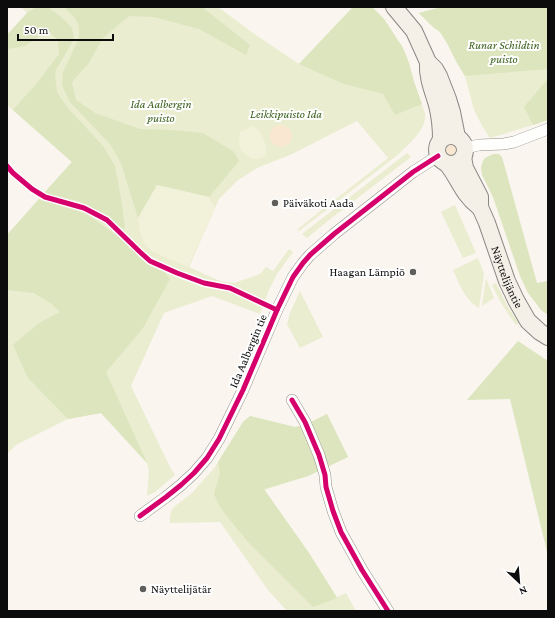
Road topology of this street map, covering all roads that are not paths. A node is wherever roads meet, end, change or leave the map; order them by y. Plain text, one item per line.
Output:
1 (394, 7) edge
2 (548, 129) edge
3 (456, 145) junction
4 (442, 160) junction
5 (480, 207) junction
6 (548, 337) edge
7 (292, 400) dead end
8 (140, 516) dead end
9 (388, 611) edge

1 - 3 main road, Näyttelijäntie
2 - 3 street
3 - 4 main road, Näyttelijäntie
3 - 4 main road
3 - 5 main road, Näyttelijäntie
4 - 5 main road, Näyttelijäntie
4 - 8 street, Ida Aalbergin tie
5 - 6 main road, Näyttelijäntie
7 - 9 street

